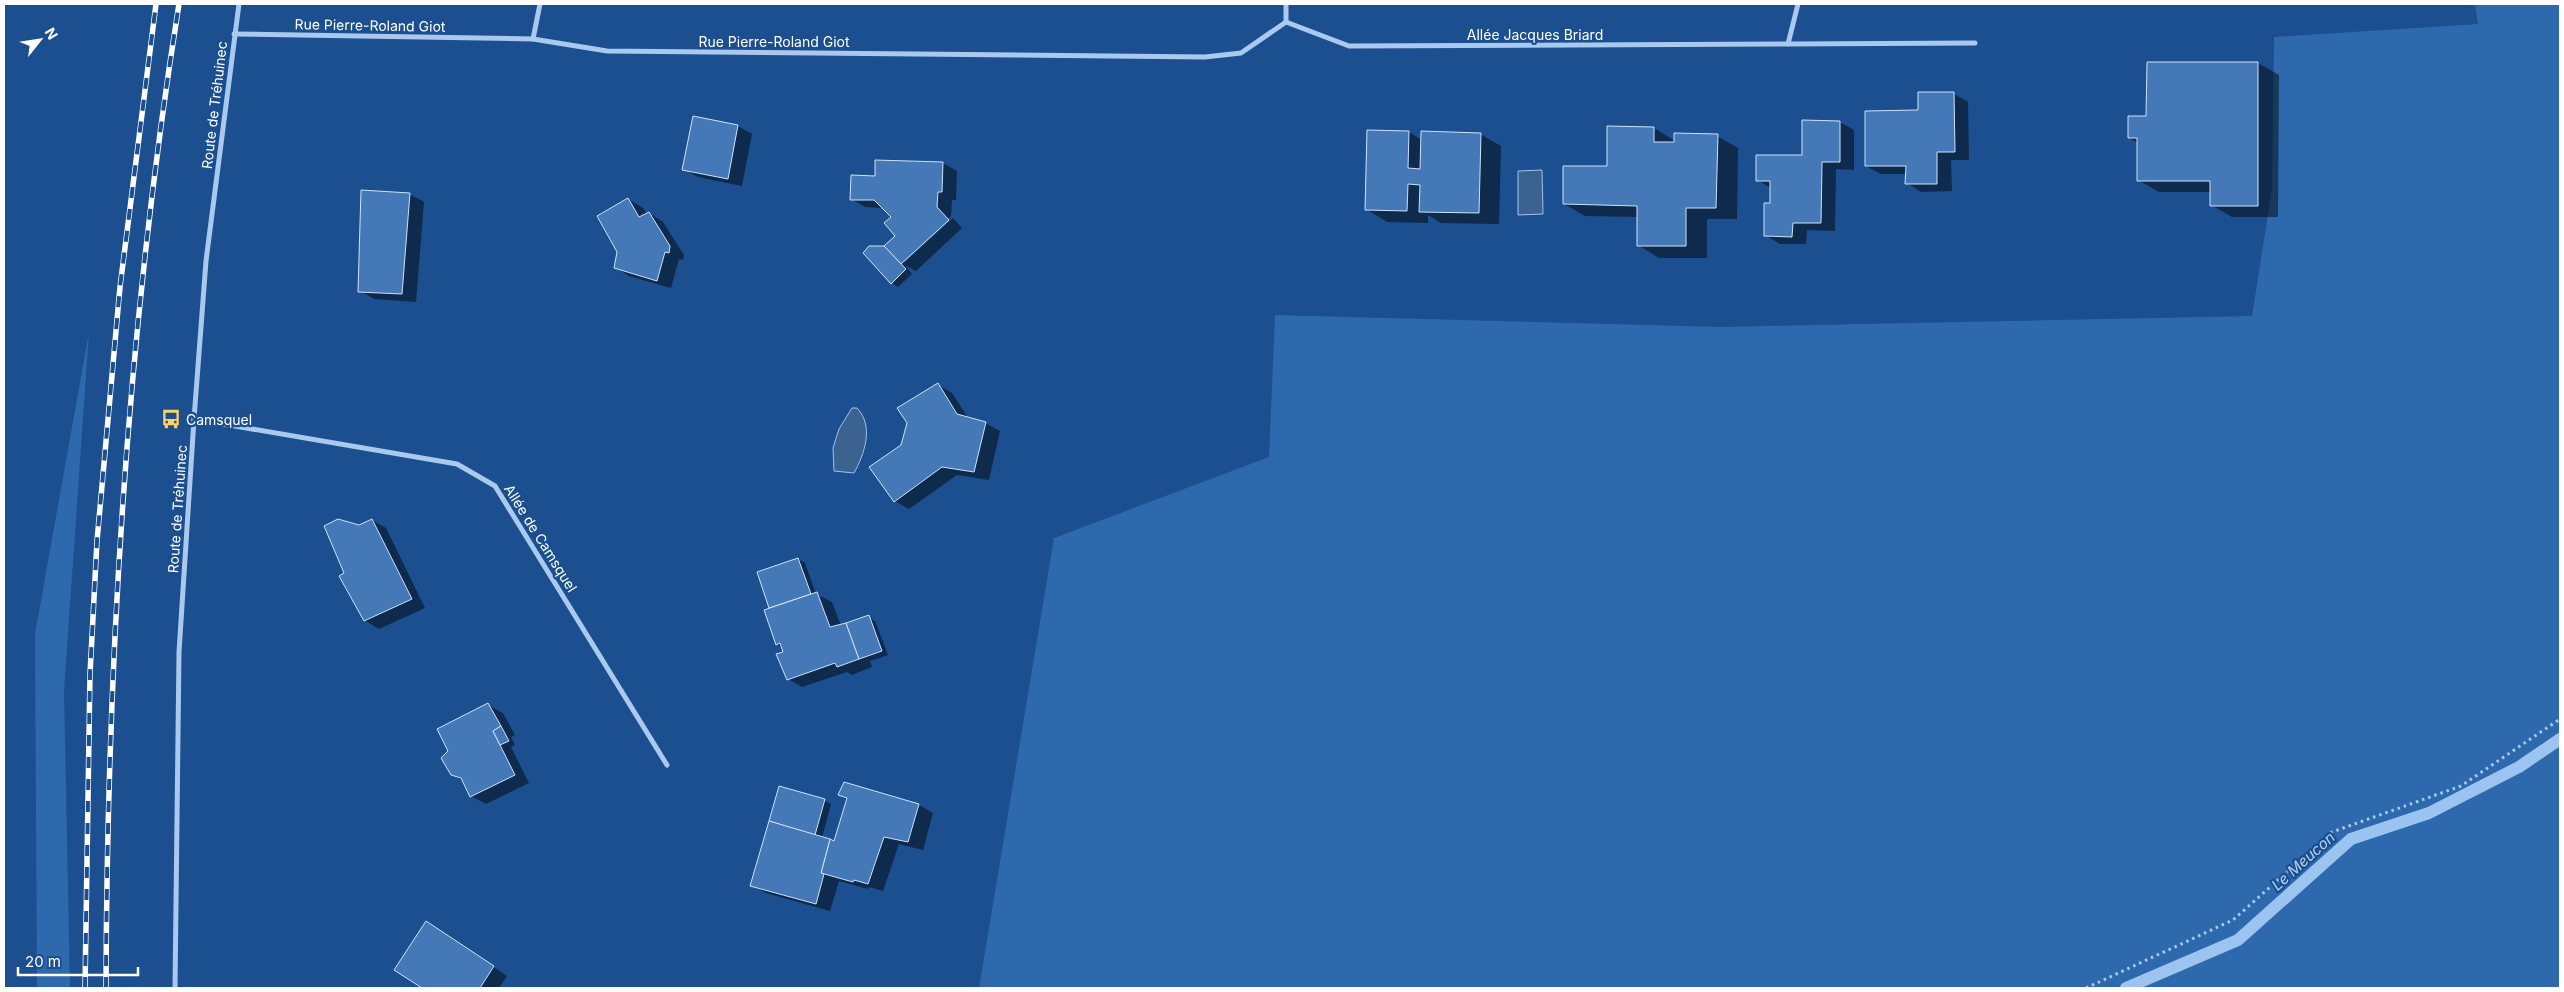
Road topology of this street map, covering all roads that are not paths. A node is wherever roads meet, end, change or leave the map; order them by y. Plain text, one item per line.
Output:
1 (239, 4) edge
2 (540, 4) edge
3 (1286, 4) edge
4 (1798, 4) edge
5 (1286, 22) junction
6 (234, 34) junction
7 (533, 39) junction
8 (1974, 43) dead end
9 (1788, 44) junction
10 (194, 419) junction
11 (667, 765) dead end
12 (175, 988) edge

1 - 6 street, Route de Tréhuinec
2 - 7 street
3 - 5 street
4 - 9 street
5 - 7 street, Rue Pierre-Roland Giot
5 - 9 street, Allée Jacques Briard
6 - 7 street, Rue Pierre-Roland Giot
6 - 10 street, Route de Tréhuinec
8 - 9 street, Allée Jacques Briard
10 - 11 street, Allée de Camsquel
10 - 12 street, Route de Tréhuinec

